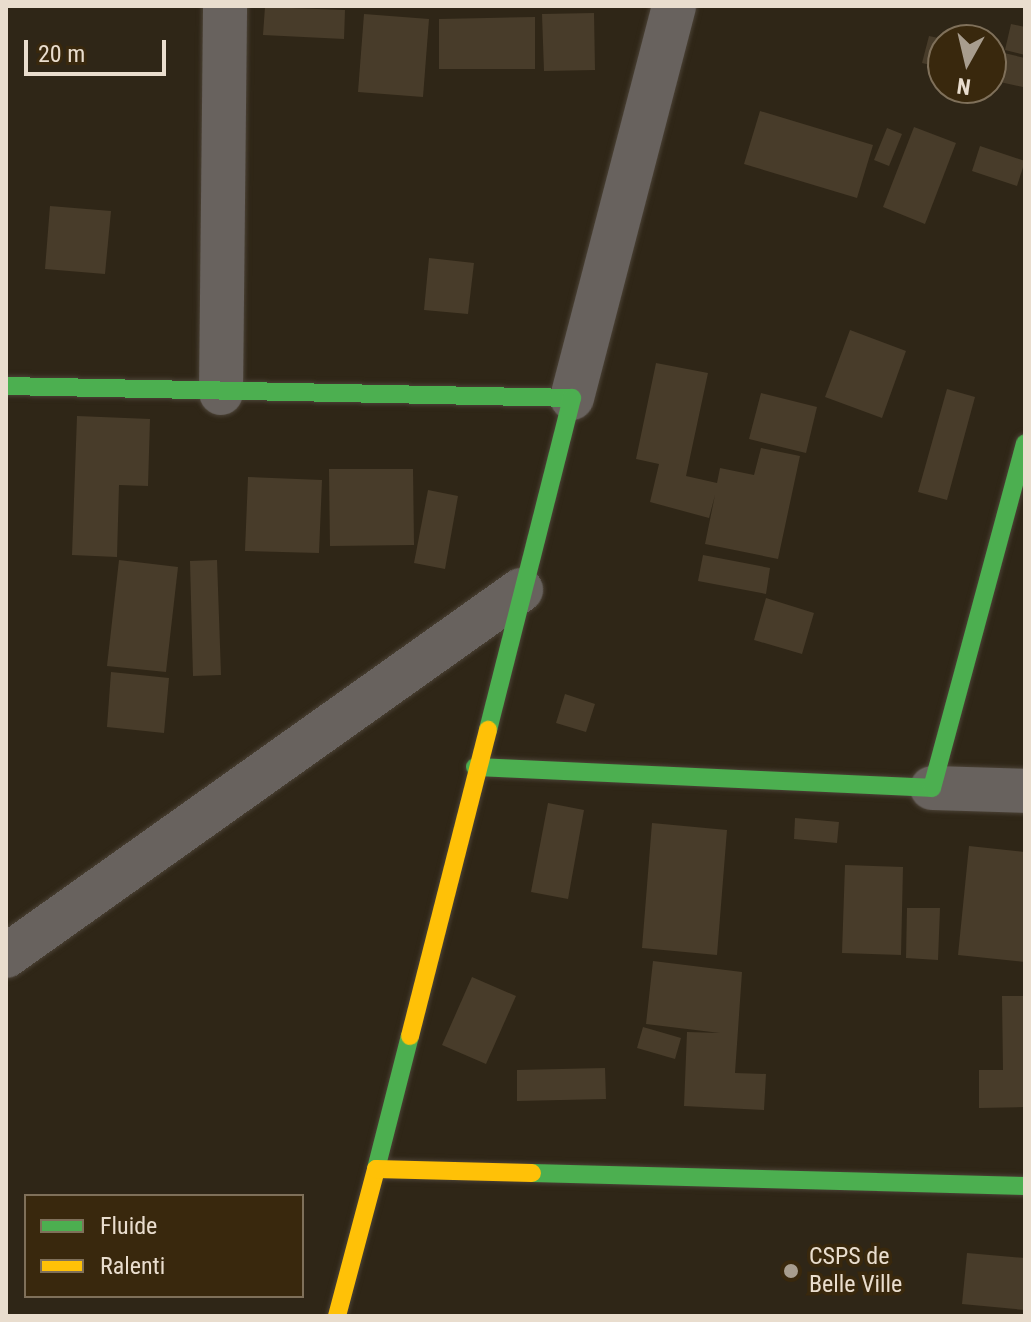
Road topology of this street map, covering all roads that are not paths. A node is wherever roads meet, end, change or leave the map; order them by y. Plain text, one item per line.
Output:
1 (225, 6) edge
2 (674, 6) edge
3 (6, 386) edge
4 (221, 393) junction
5 (572, 398) junction
6 (1025, 443) edge
7 (521, 590) junction
8 (475, 767) junction
9 (932, 788) junction
10 (1025, 791) edge
11 (6, 956) edge
12 (376, 1169) junction
13 (1025, 1186) edge
14 (337, 1316) edge

1 - 4 street
2 - 5 street
3 - 4 street
4 - 5 street
5 - 7 street
6 - 9 street
7 - 8 street
7 - 11 street
8 - 9 street
8 - 12 street
9 - 10 street
12 - 13 street
12 - 14 street

